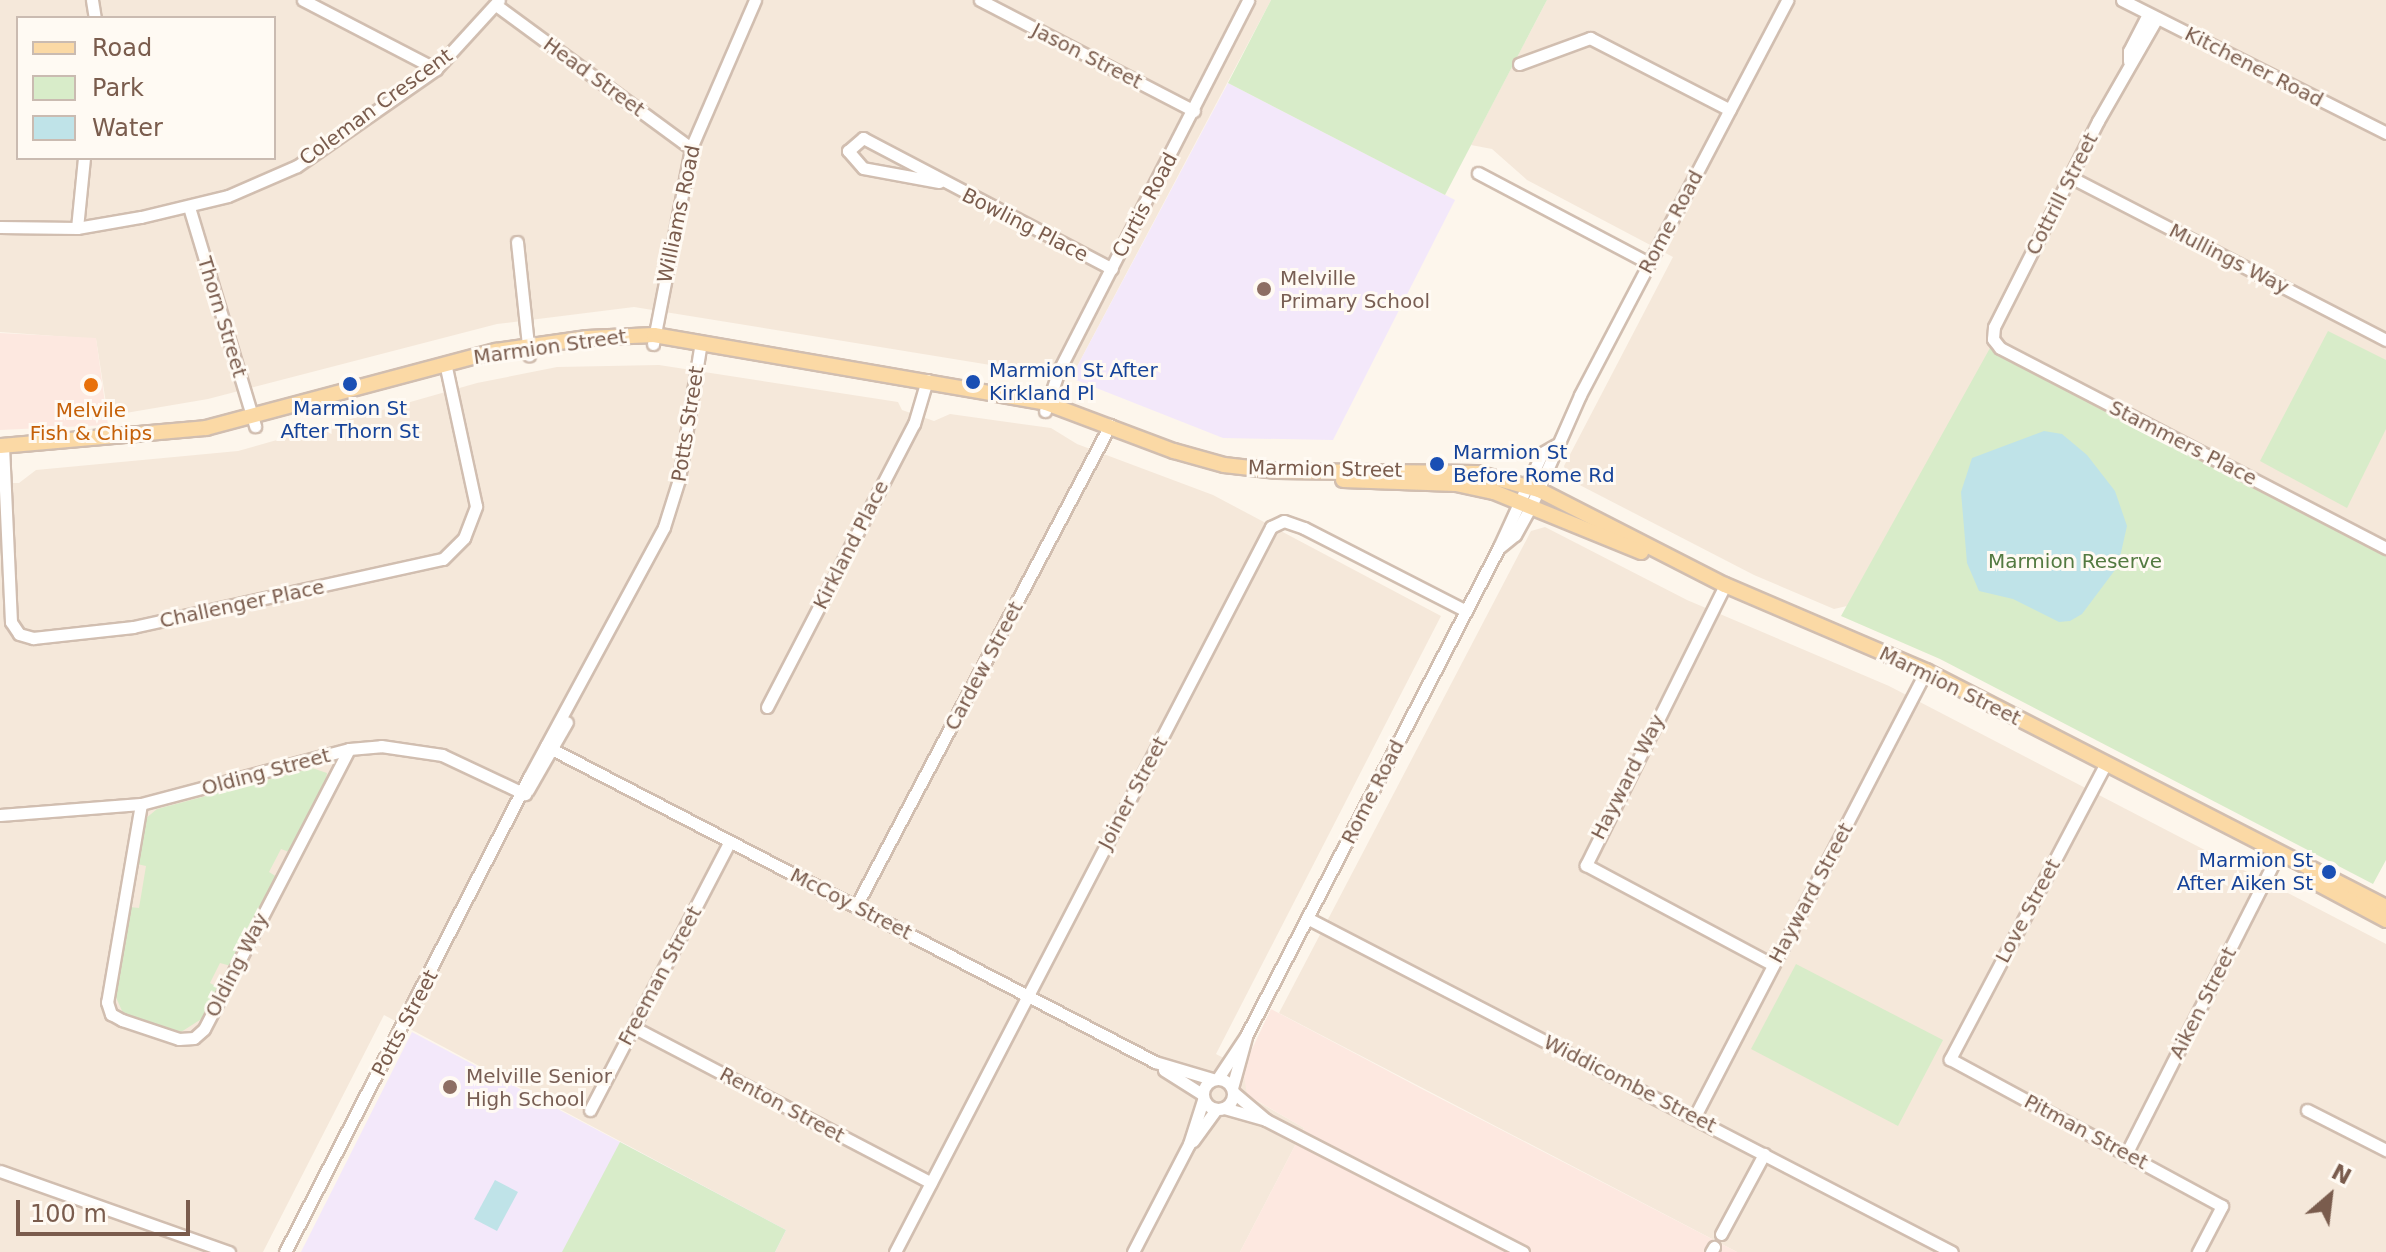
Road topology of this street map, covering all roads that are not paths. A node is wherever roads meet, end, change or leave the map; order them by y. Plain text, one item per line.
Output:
1 (303, 0) edge
2 (755, 0) edge
3 (980, 0) edge
4 (1248, 0) edge
5 (2122, 0) edge
6 (1781, 2) edge
7 (498, 3) edge
8 (2153, 16) junction
9 (1519, 64) dead end
10 (436, 69) junction
11 (1730, 110) junction
12 (1194, 111) junction
13 (2386, 133) edge
14 (691, 148) junction
15 (84, 160) edge
16 (1478, 173) dead end
17 (2072, 178) junction
18 (939, 182) junction
19 (189, 207) junction
20 (0, 227) edge
21 (77, 228) junction
22 (517, 242) dead end
23 (1649, 263) junction
24 (1112, 269) junction
25 (1994, 327) joint
26 (654, 340) junction
27 (2386, 340) edge
28 (700, 346) junction
29 (529, 350) junction
30 (446, 368) junction
31 (927, 384) junction
32 (1045, 407) junction
33 (254, 422) junction
34 (1108, 430) junction
35 (2, 450) edge
36 (1532, 488) junction
37 (1525, 502) junction
38 (2386, 548) edge
39 (1724, 589) junction
40 (1466, 611) junction
41 (1925, 675) junction
42 (767, 707) dead end
43 (549, 748) junction
44 (349, 749) junction
45 (2104, 767) junction
46 (525, 794) junction
47 (141, 804) junction
48 (0, 815) edge
49 (729, 843) junction
50 (2277, 857) junction
51 (856, 906) junction
52 (2385, 911) edge
53 (1307, 918) junction
54 (1773, 965) junction
55 (1026, 997) junction
56 (633, 1027) junction
57 (1246, 1036) junction
58 (1950, 1059) joint
59 (1155, 1062) junction
60 (1215, 1079) junction
61 (1232, 1090) junction
62 (1203, 1097) junction
63 (1220, 1108) junction
64 (590, 1110) dead end
65 (2307, 1110) dead end
66 (1695, 1116) junction
67 (1266, 1120) junction
68 (1189, 1144) junction
69 (2386, 1150) edge
70 (2127, 1152) junction
71 (1764, 1154) junction
72 (0, 1171) edge
73 (931, 1183) junction
74 (1721, 1234) dead end
75 (229, 1252) edge
76 (285, 1252) edge
77 (895, 1252) edge
78 (1133, 1252) edge
79 (1523, 1252) edge
80 (1952, 1252) edge
81 (2198, 1252) edge

1 - 10 street
2 - 14 street, Williams Road
3 - 12 street, Jason Street
4 - 12 street, Curtis Road
5 - 8 street, Kitchener Road
6 - 11 street, Rome Road
7 - 10 street, Coleman Crescent
7 - 14 street, Head Street
8 - 13 street, Kitchener Road
8 - 17 street, Cottrill Street
9 - 11 street
10 - 19 street, Coleman Crescent
11 - 23 street, Rome Road
12 - 24 street, Curtis Road
14 - 26 street, Williams Road
15 - 21 street
16 - 23 street
17 - 25 street, Cottrill Street
17 - 27 street, Mullings Way
18 - 18 street, Bowling Place
18 - 24 street, Bowling Place
19 - 21 street, Coleman Crescent
19 - 33 street, Thorn Street
20 - 21 street, Coleman Crescent
22 - 29 street
23 - 36 street, Rome Road
24 - 32 street, Curtis Road
25 - 38 street, Stammers Place
26 - 28 main road, Marmion Street
26 - 29 main road, Marmion Street
28 - 31 main road, Marmion Street
28 - 43 street, Potts Street
29 - 30 main road, Marmion Street
30 - 33 main road, Marmion Street
30 - 35 street, Challenger Place
31 - 32 main road, Marmion Street
31 - 42 street, Kirkland Place
32 - 34 main road, Marmion Street
33 - 35 main road, Marmion Street
34 - 36 main road, Marmion Street
34 - 37 main road, Marmion Street
34 - 51 street, Cardew Street
36 - 37 street, Rome Road
36 - 39 main road, Marmion Street
37 - 39 main road, Marmion Street
37 - 40 street, Rome Road
39 - 41 main road, Marmion Street
39 - 54 street, Hayward Way
40 - 53 street, Rome Road
40 - 55 street, Joiner Street
41 - 45 main road, Marmion Street
41 - 54 street, Hayward Street
43 - 46 street, Potts Street
43 - 49 street, McCoy Street
44 - 46 street, Olding Street
44 - 47 street, Olding Street
44 - 47 street, Olding Way
45 - 50 main road, Marmion Street
45 - 58 street, Love Street
46 - 76 street, Potts Street
47 - 48 street, Olding Street
49 - 51 street, McCoy Street
49 - 56 street, Freeman Street
50 - 52 main road, Marmion Street
50 - 70 street, Aiken Street
51 - 55 street, McCoy Street
53 - 57 street, Rome Road
53 - 66 street, Widdicombe Street
54 - 66 street, Hayward Street
55 - 59 street, McCoy Street
55 - 73 street, Joiner Street
56 - 64 street, Freeman Street
56 - 73 street, Renton Street
57 - 60 street, Rome Road
57 - 61 street, Rome Road
58 - 70 street, Pitman Street
59 - 60 street, McCoy Street
59 - 62 street, McCoy Street
60 - 61 street, McCoy Street
60 - 62 street, Rome Road
61 - 63 street, Rome Road
61 - 67 street
62 - 63 street, McCoy Street
62 - 68 street
63 - 67 street
63 - 68 street
65 - 69 street
66 - 71 street, Widdicombe Street
67 - 79 street
68 - 78 street
70 - 81 street, Pitman Street
71 - 74 street
71 - 80 street, Widdicombe Street
72 - 75 street
73 - 77 street, Joiner Street

